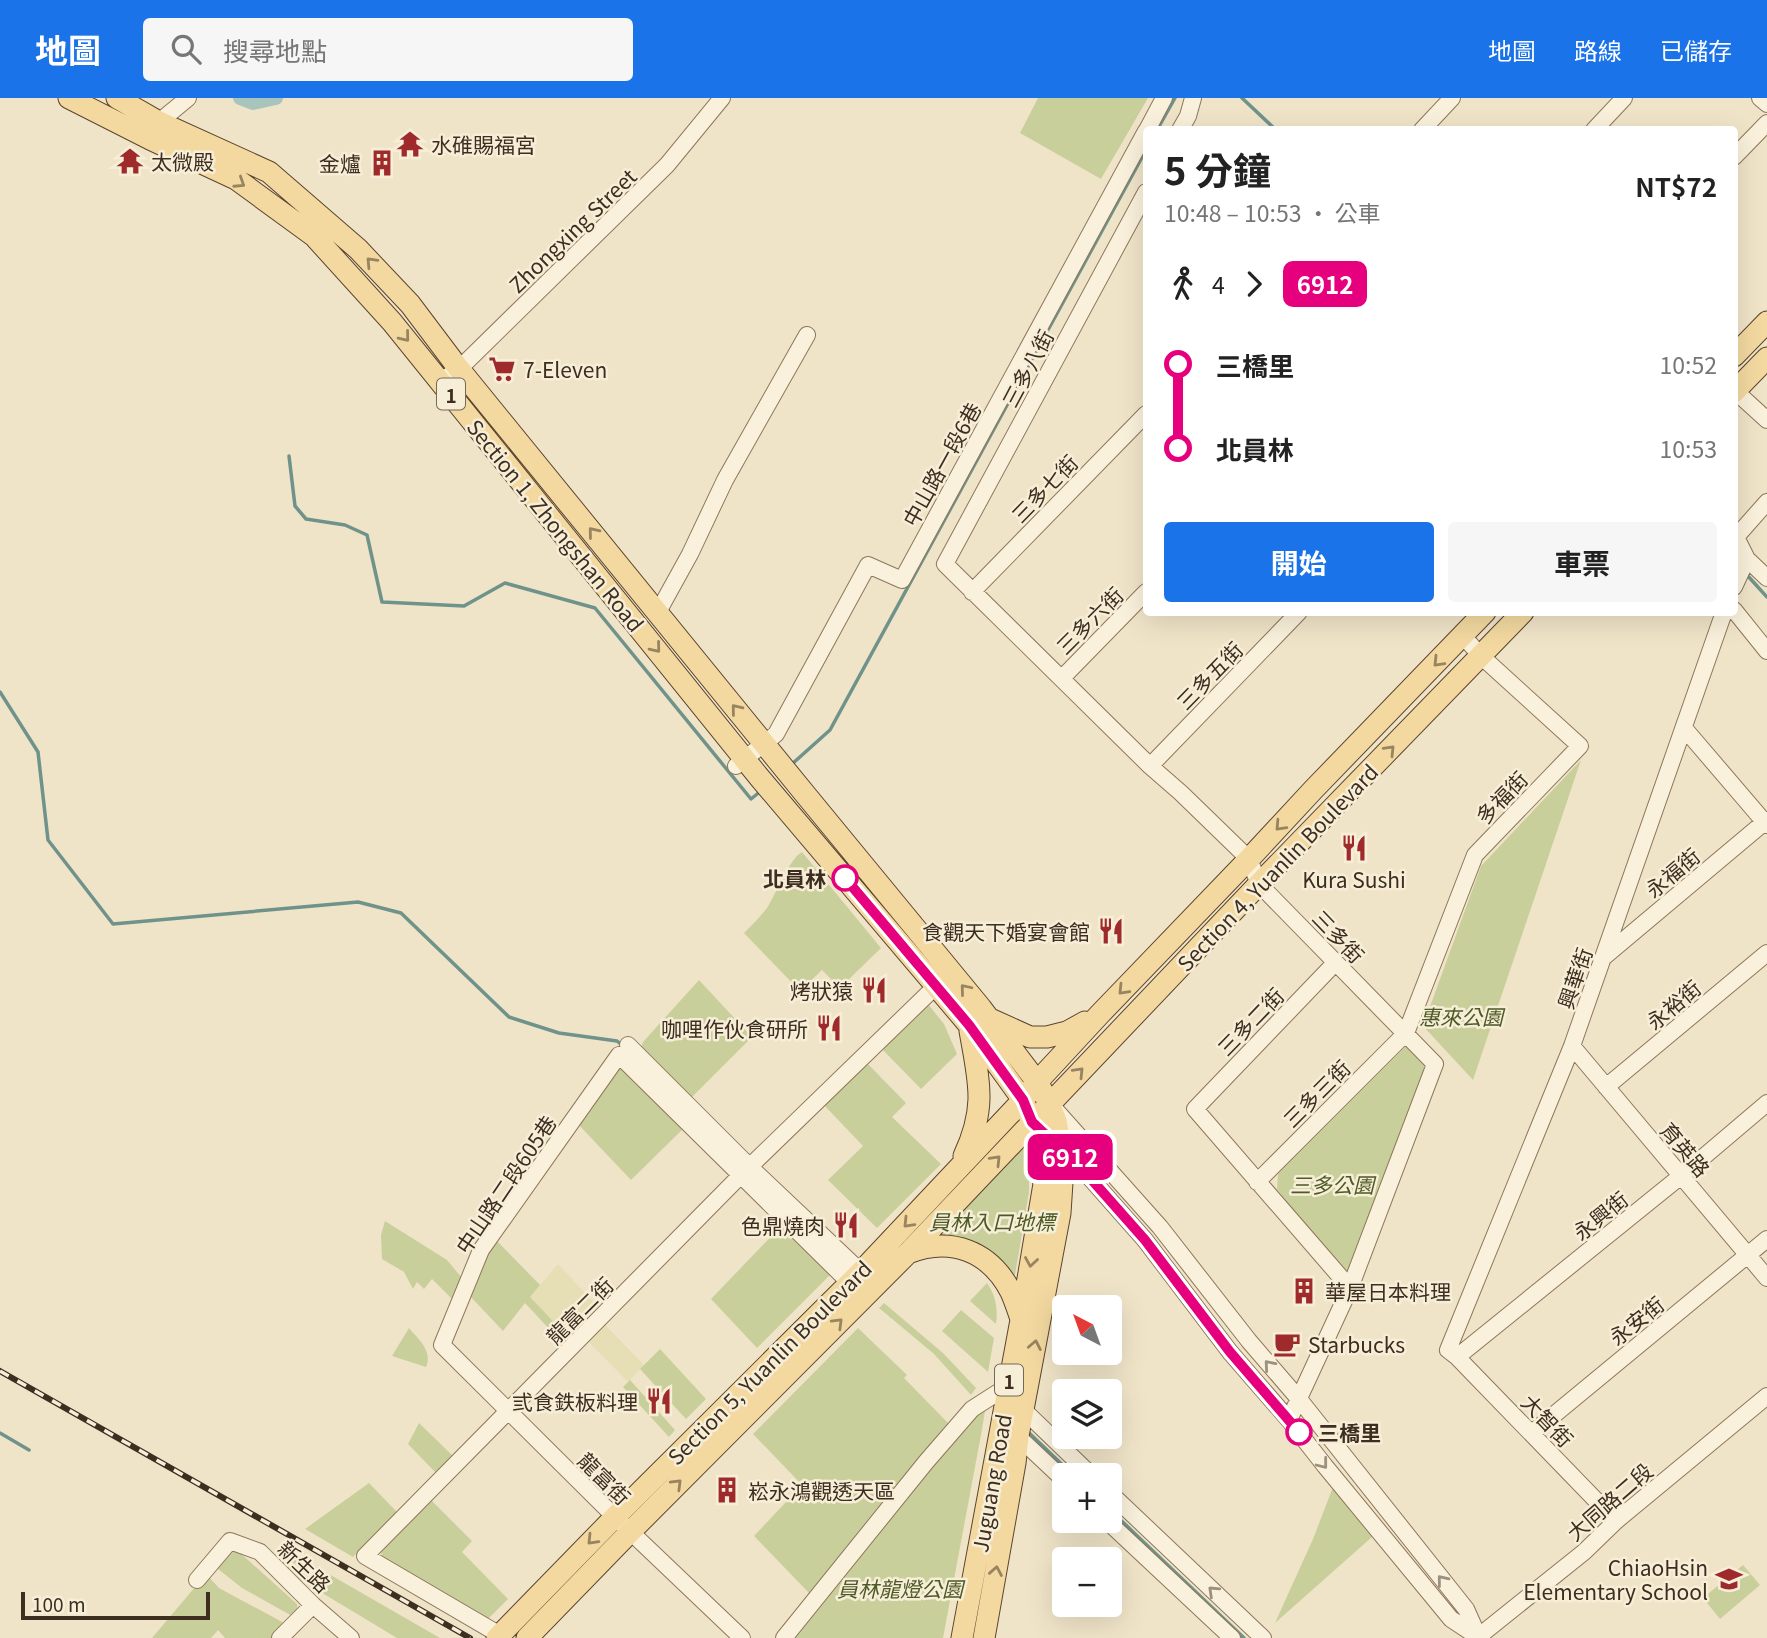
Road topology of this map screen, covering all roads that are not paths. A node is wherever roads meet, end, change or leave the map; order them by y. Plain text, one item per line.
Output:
1 (69, 98) edge
2 (117, 98) edge
3 (188, 98) edge
4 (722, 98) edge
5 (1164, 98) edge
6 (1193, 98) edge
7 (1452, 98) edge
8 (1624, 98) edge
9 (1760, 98) edge
10 (1767, 104) edge
11 (159, 122) junction
12 (1767, 123) edge
13 (121, 125) junction
14 (1149, 126) edge
15 (1182, 126) edge
16 (1426, 126) edge
17 (1598, 126) edge
18 (1143, 137) edge
19 (1738, 153) edge
20 (1143, 198) edge
21 (1767, 322) edge
22 (807, 335) dead end
23 (1738, 352) edge
24 (1767, 358) edge
25 (459, 369) junction
26 (440, 381) junction
27 (1738, 388) edge
28 (1738, 394) edge
29 (1143, 417) edge
30 (1767, 420) edge
31 (1767, 502) edge
32 (1738, 535) edge
33 (1738, 548) edge
34 (945, 564) joint
35 (1742, 571) edge
36 (1767, 578) edge
37 (972, 592) junction
38 (1143, 595) edge
39 (658, 612) junction
40 (1738, 615) edge
41 (1295, 616) edge
42 (1481, 616) edge
43 (1519, 616) edge
44 (1723, 616) edge
45 (1463, 636) junction
46 (1767, 651) edge
47 (1481, 656) junction
48 (1062, 678) junction
49 (1684, 728) junction
50 (764, 743) junction
51 (740, 762) junction
52 (1150, 766) junction
53 (1766, 823) edge
54 (1249, 859) junction
55 (1259, 884) junction
56 (1618, 915) junction
57 (1641, 925) junction
58 (1767, 953) edge
59 (1604, 957) junction
60 (1335, 963) junction
61 (936, 986) junction
62 (1099, 1015) junction
63 (977, 1021) junction
64 (1406, 1033) junction
65 (1572, 1046) junction
66 (1037, 1082) junction
67 (1606, 1087) junction
68 (1023, 1100) junction
69 (1049, 1103) junction
70 (1767, 1103) edge
71 (1032, 1122) junction
72 (1061, 1148) junction
73 (745, 1171) junction
74 (1681, 1175) junction
75 (1257, 1182) junction
76 (944, 1184) junction
77 (1767, 1239) edge
78 (908, 1253) junction
79 (1748, 1255) junction
80 (855, 1278) junction
81 (1767, 1278) edge
82 (1350, 1288) junction
83 (1021, 1320) junction
84 (442, 1345) joint
85 (1453, 1354) junction
86 (1007, 1394) junction
87 (1767, 1396) edge
88 (1299, 1399) junction
89 (1023, 1410) junction
90 (509, 1411) junction
91 (1289, 1420) junction
92 (1010, 1429) junction
93 (1532, 1433) junction
94 (1078, 1463) edge
95 (1052, 1469) edge
96 (1122, 1504) edge
97 (1616, 1521) junction
98 (622, 1524) junction
99 (1120, 1533) edge
100 (197, 1580) dead end
101 (313, 1605) junction
102 (499, 1636) edge
103 (281, 1638) edge
104 (351, 1638) edge
105 (527, 1638) edge
106 (741, 1638) edge
107 (784, 1638) edge
108 (962, 1638) edge
109 (984, 1638) edge
110 (1232, 1638) edge
111 (1263, 1638) edge
112 (1479, 1638) edge

1 - 13 main road, Section 1, Zhongshan Road / 1
2 - 11 main road, Section 1, Zhongshan Road / 1
3 - 11 street
4 - 25 street, Zhongxing Street
5 - 14 street, 中山路一段6巷
6 - 15 street
7 - 16 street
8 - 17 street
9 - 10 street
11 - 13 street
25 -> 11 main road, Section 1, Zhongshan Road / 1
12 - 19 street
13 -> 26 main road, Section 1, Zhongshan Road / 1
18 - 50 street, 中山路一段6巷
20 - 34 street, 三多八街
21 - 23 main road
22 - 39 street
24 - 27 main road
25 - 26 street, Zhongxing Street
39 -> 25 main road, Section 1, Zhongshan Road / 1
26 -> 51 main road, Section 1, Zhongshan Road / 1
28 - 30 street
29 - 37 street, 三多七街
31 - 32 street
33 - 35 street
34 - 37 street, 三多街
35 - 36 street
37 - 48 street, 三多街
38 - 48 street, 三多六街
50 -> 39 main road, Section 1, Zhongshan Road / 1
40 - 46 street
41 - 52 street, 三多五街
42 - 45 main road, Section 4, Yuanlin Boulevard
43 - 47 main road, Section 4, Yuanlin Boulevard
44 - 49 street, 興華街
45 - 47 street, 多福街
45 -> 54 main road, Section 4, Yuanlin Boulevard
55 -> 47 main road, Section 4, Yuanlin Boulevard
47 - 64 street, 多福街
48 - 52 street, 三多街
49 - 53 street
49 - 56 street, 興華街
50 - 51 street, 中山路一段6巷
63 -> 50 main road, Section 1, Zhongshan Road / 1
51 - 61 main road, Section 1, Zhongshan Road / 1
52 - 54 street, 三多街
53 - 57 street, 永福街
54 - 55 street, 三多街
54 -> 62 main road, Section 4, Yuanlin Boulevard
55 - 60 street, 三多街
69 -> 55 main road, Section 4, Yuanlin Boulevard
56 - 57 street
56 - 59 street, 興華街
57 - 59 street, 永福街
58 - 67 street, 永裕街
59 - 65 street, 興華街
60 - 64 street, 三多街
60 - 75 street, 三多二街
61 - 63 main road, 1
61 - 73 street, 龍富二街
62 - 63 main road
62 - 66 main road, Section 4, Yuanlin Boulevard
63 - 66 main road, 1
63 - 68 main road, 1
63 - 76 main road
64 - 75 street, 三多三街
64 - 82 street, 三多街
65 - 67 street, 育英路
65 - 85 street, 興華街
66 - 68 main road, Section 5, Yuanlin Boulevard
66 - 69 main road, 1
67 - 74 street, 育英路
68 - 71 main road, 1
68 - 76 main road, Section 5, Yuanlin Boulevard
69 - 71 main road, Section 4, Yuanlin Boulevard
69 - 72 main road, 1
88 -> 69 street
70 - 74 street, 永興街
71 - 72 street, 1
78 -> 71 main road, Section 5, Yuanlin Boulevard
71 -> 83 main road, Juguang Road / 1
89 -> 72 main road, 1
72 - 91 street
73 - 80 street
73 - 84 street, 中山路二段605巷
73 - 90 street, 龍富二街
74 - 79 street, 育英路
74 - 85 street, 永興街
75 - 82 street
76 -> 80 main road, Section 5, Yuanlin Boulevard
77 - 79 street, 永安街
78 - 83 main road
98 -> 78 main road, Section 5, Yuanlin Boulevard
79 - 81 street, 育英路
79 - 93 street, 永安街
80 - 98 main road, Section 5, Yuanlin Boulevard
82 - 88 street, 三多街
83 - 86 main road, Juguang Road / 1
84 - 90 street, 龍富街
85 - 93 street, 大智街
86 - 89 street
86 - 92 main road, Juguang Road / 1
86 - 107 street
87 - 97 street, 大同路二段
88 - 91 street, 三多街
112 -> 88 street
89 - 92 main road, 1
89 - 94 street
90 - 98 street, 龍富街
90 - 102 street, 龍富二街
91 -> 112 street
92 - 95 street
92 - 108 main road, Juguang Road / 1
109 -> 92 main road, Juguang Road / 1
93 - 97 street, 大智街
111 -> 96 street
97 - 112 street, 大同路二段
98 -> 102 main road, Section 5, Yuanlin Boulevard
98 - 105 main road, Section 5, Yuanlin Boulevard
98 - 106 street, 龍富街
99 - 110 street
100 - 101 street, 新生路
101 - 103 street
101 - 104 street, 新生路

